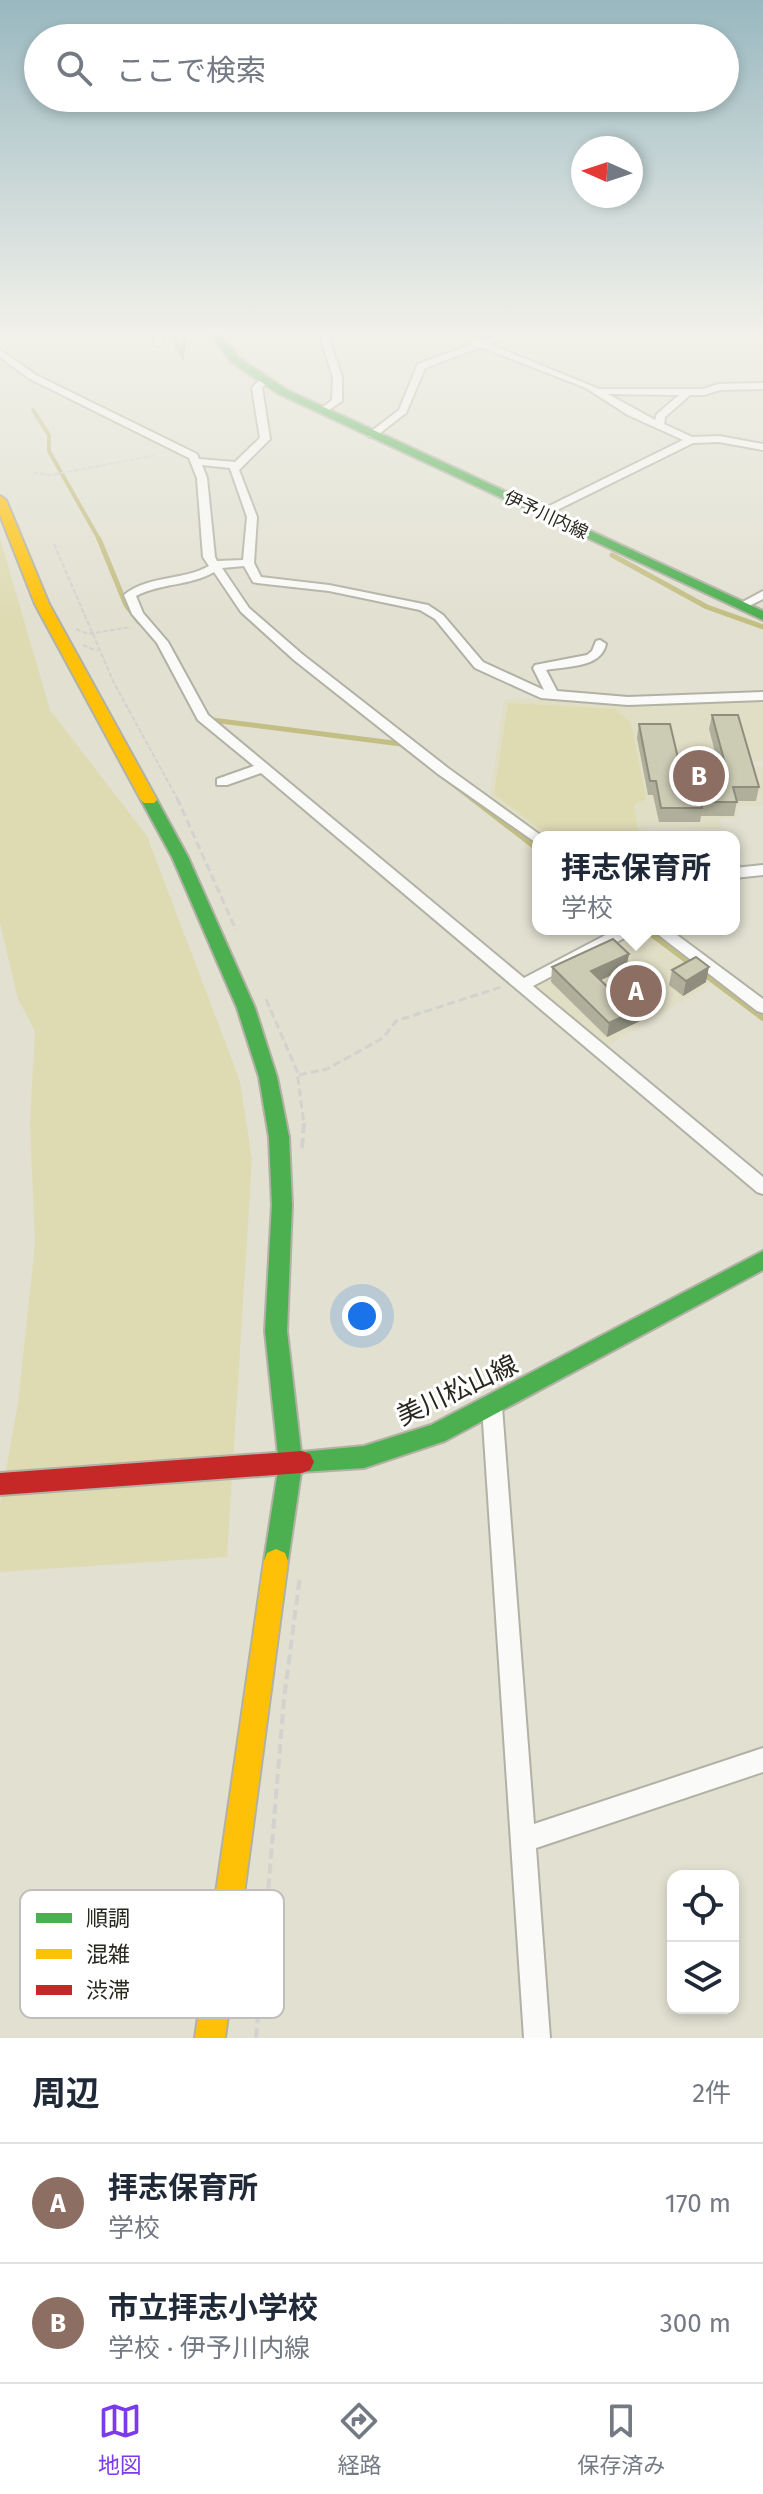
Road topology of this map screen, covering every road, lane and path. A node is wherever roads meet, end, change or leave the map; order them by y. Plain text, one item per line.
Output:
1 (137, 427) edge
2 (263, 427) edge
3 (356, 427) edge
4 (382, 427) edge
5 (662, 427) edge
6 (372, 435) junction
7 (691, 440) junction
8 (763, 447) edge
9 (185, 450) junction
10 (198, 462) junction
11 (235, 465) junction
12 (33, 473) dead end
13 (0, 500) edge
14 (543, 513) junction
15 (248, 563) junction
16 (215, 567) junction
17 (763, 594) edge
18 (741, 606) junction
19 (763, 616) edge
20 (67, 620) dead end
21 (146, 623) junction
22 (600, 644) dead end
23 (552, 695) junction
24 (763, 696) edge
25 (262, 768) junction
26 (222, 782) dead end
27 (532, 836) edge
28 (763, 870) edge
29 (740, 872) edge
30 (617, 935) edge
31 (667, 935) edge
32 (522, 982) junction
33 (763, 1007) edge
34 (299, 1075) dead end
35 (763, 1187) edge
36 (763, 1260) edge
37 (492, 1407) junction
38 (291, 1464) junction
39 (0, 1484) edge
40 (301, 1572) dead end
41 (763, 1760) edge
42 (522, 1840) junction
43 (229, 1890) edge
44 (268, 1890) edge
45 (213, 2018) edge
46 (258, 2018) edge
47 (210, 2038) edge
48 (256, 2038) edge
49 (537, 2038) edge

1 - 9 street
2 - 11 street
3 - 6 street, 伊予川内線
4 - 6 street
5 - 7 street
6 - 14 street, 伊予川内線
7 - 8 street
7 - 14 street
9 - 10 street
9 - 12 path
10 - 11 street
10 - 16 street
11 - 15 street
13 - 38 street
14 - 18 street, 伊予川内線
15 - 16 street
15 - 23 street
16 - 21 street
16 - 27 street
17 - 18 street
18 - 19 street, 伊予川内線
20 - 21 path
21 - 25 street
22 - 23 street
23 - 24 street
25 - 26 street
25 - 32 street
28 - 29 street
30 - 32 street
31 - 33 street
32 - 34 path
32 - 35 street
36 - 37 street, 美川松山線
37 - 38 street, 美川松山線
37 - 42 street
38 - 39 street, 美川松山線
38 - 43 street
40 - 44 path
41 - 42 street
42 - 49 street
45 - 47 street
46 - 48 path

